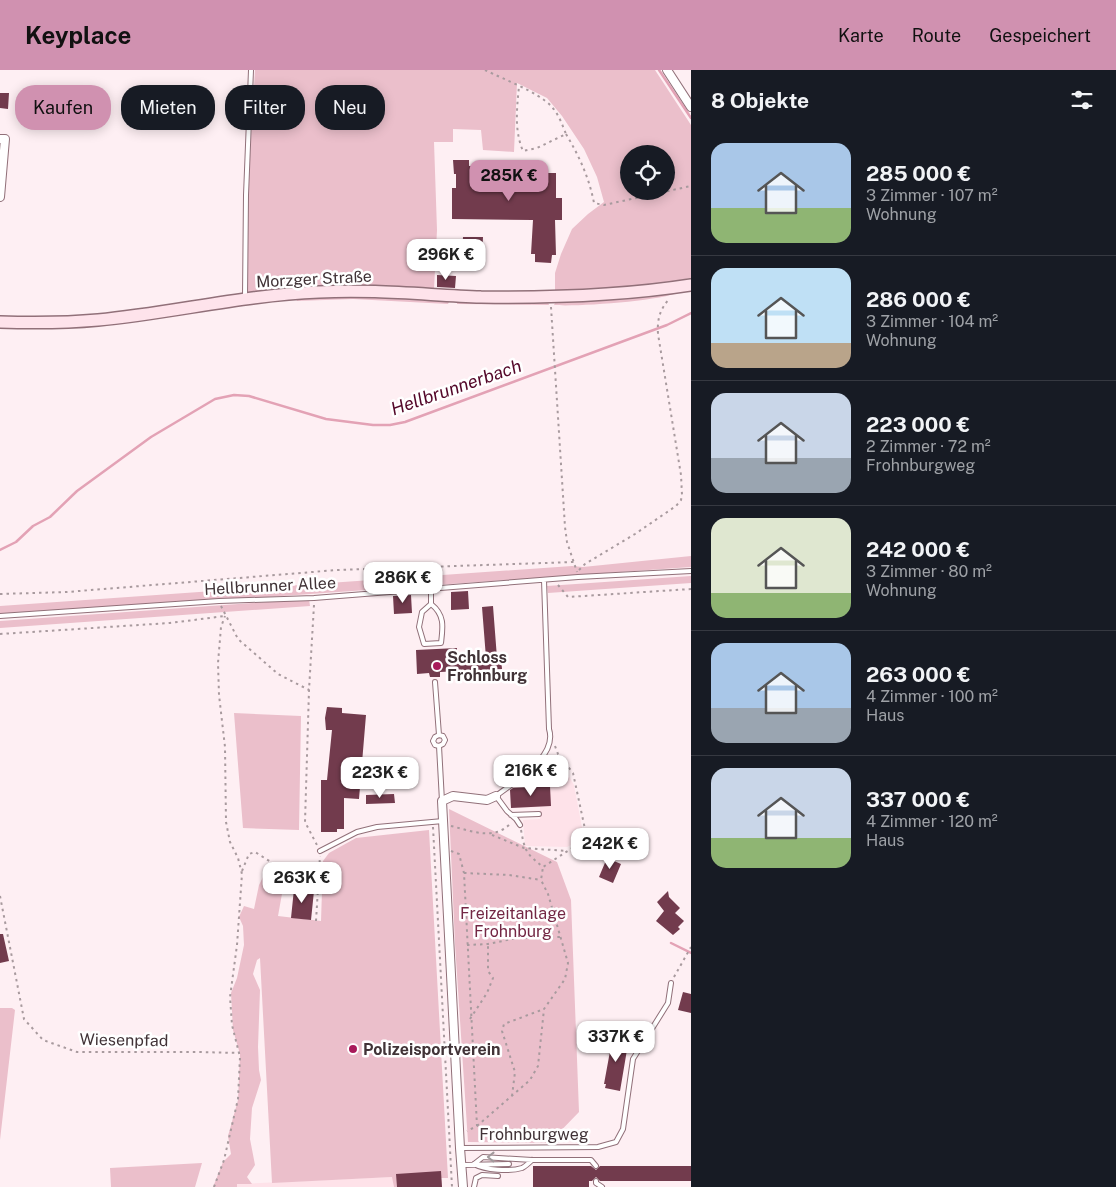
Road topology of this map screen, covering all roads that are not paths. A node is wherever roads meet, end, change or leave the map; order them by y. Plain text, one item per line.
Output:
1 (251, 70) edge
2 (667, 70) edge
3 (691, 107) edge
4 (0, 138) edge
5 (1, 186) edge
6 (0, 197) edge
7 (691, 285) edge
8 (245, 300) junction
9 (0, 322) edge
10 (691, 571) edge
11 (544, 580) junction
12 (431, 588) junction
13 (432, 604) junction
14 (0, 616) edge
15 (435, 682) dead end
16 (439, 735) junction
17 (439, 746) junction
18 (496, 796) junction
19 (442, 801) junction
20 (538, 814) dead end
21 (511, 815) junction
22 (443, 824) junction
23 (520, 825) road end
24 (320, 851) road end
25 (671, 983) road end
26 (460, 1148) junction
27 (532, 1160) junction
28 (474, 1164) junction
29 (509, 1164) dead end
30 (461, 1165) junction
31 (596, 1166) dead end
32 (498, 1176) dead end
33 (596, 1181) dead end
34 (463, 1187) edge
35 (474, 1187) edge
36 (602, 1187) edge

1 - 8 lane
2 - 3 street
4 - 5 street
5 - 6 street
7 - 8 street, Morzger Straße
8 - 9 street, Morzger Straße
10 - 11 lane, Hellbrunner Allee
11 - 12 lane, Hellbrunner Allee
11 - 18 lane
12 - 13 lane
12 - 14 lane, Hellbrunner Allee
13 - 13 lane
15 - 16 lane
16 - 17 lane
16 - 17 lane
17 - 19 lane
18 - 19 street
18 - 21 lane
19 - 22 street, Frohnburgweg
20 - 21 lane
21 - 23 lane
22 - 24 lane
22 - 26 street, Frohnburgweg
25 - 26 lane, Frohnburgweg
26 - 30 street, Frohnburgweg
27 -> 28 lane
27 - 28 lane
27 - 31 lane
28 - 29 lane
28 - 30 lane
30 - 34 street, Frohnburgweg
32 - 35 lane
33 - 36 lane

